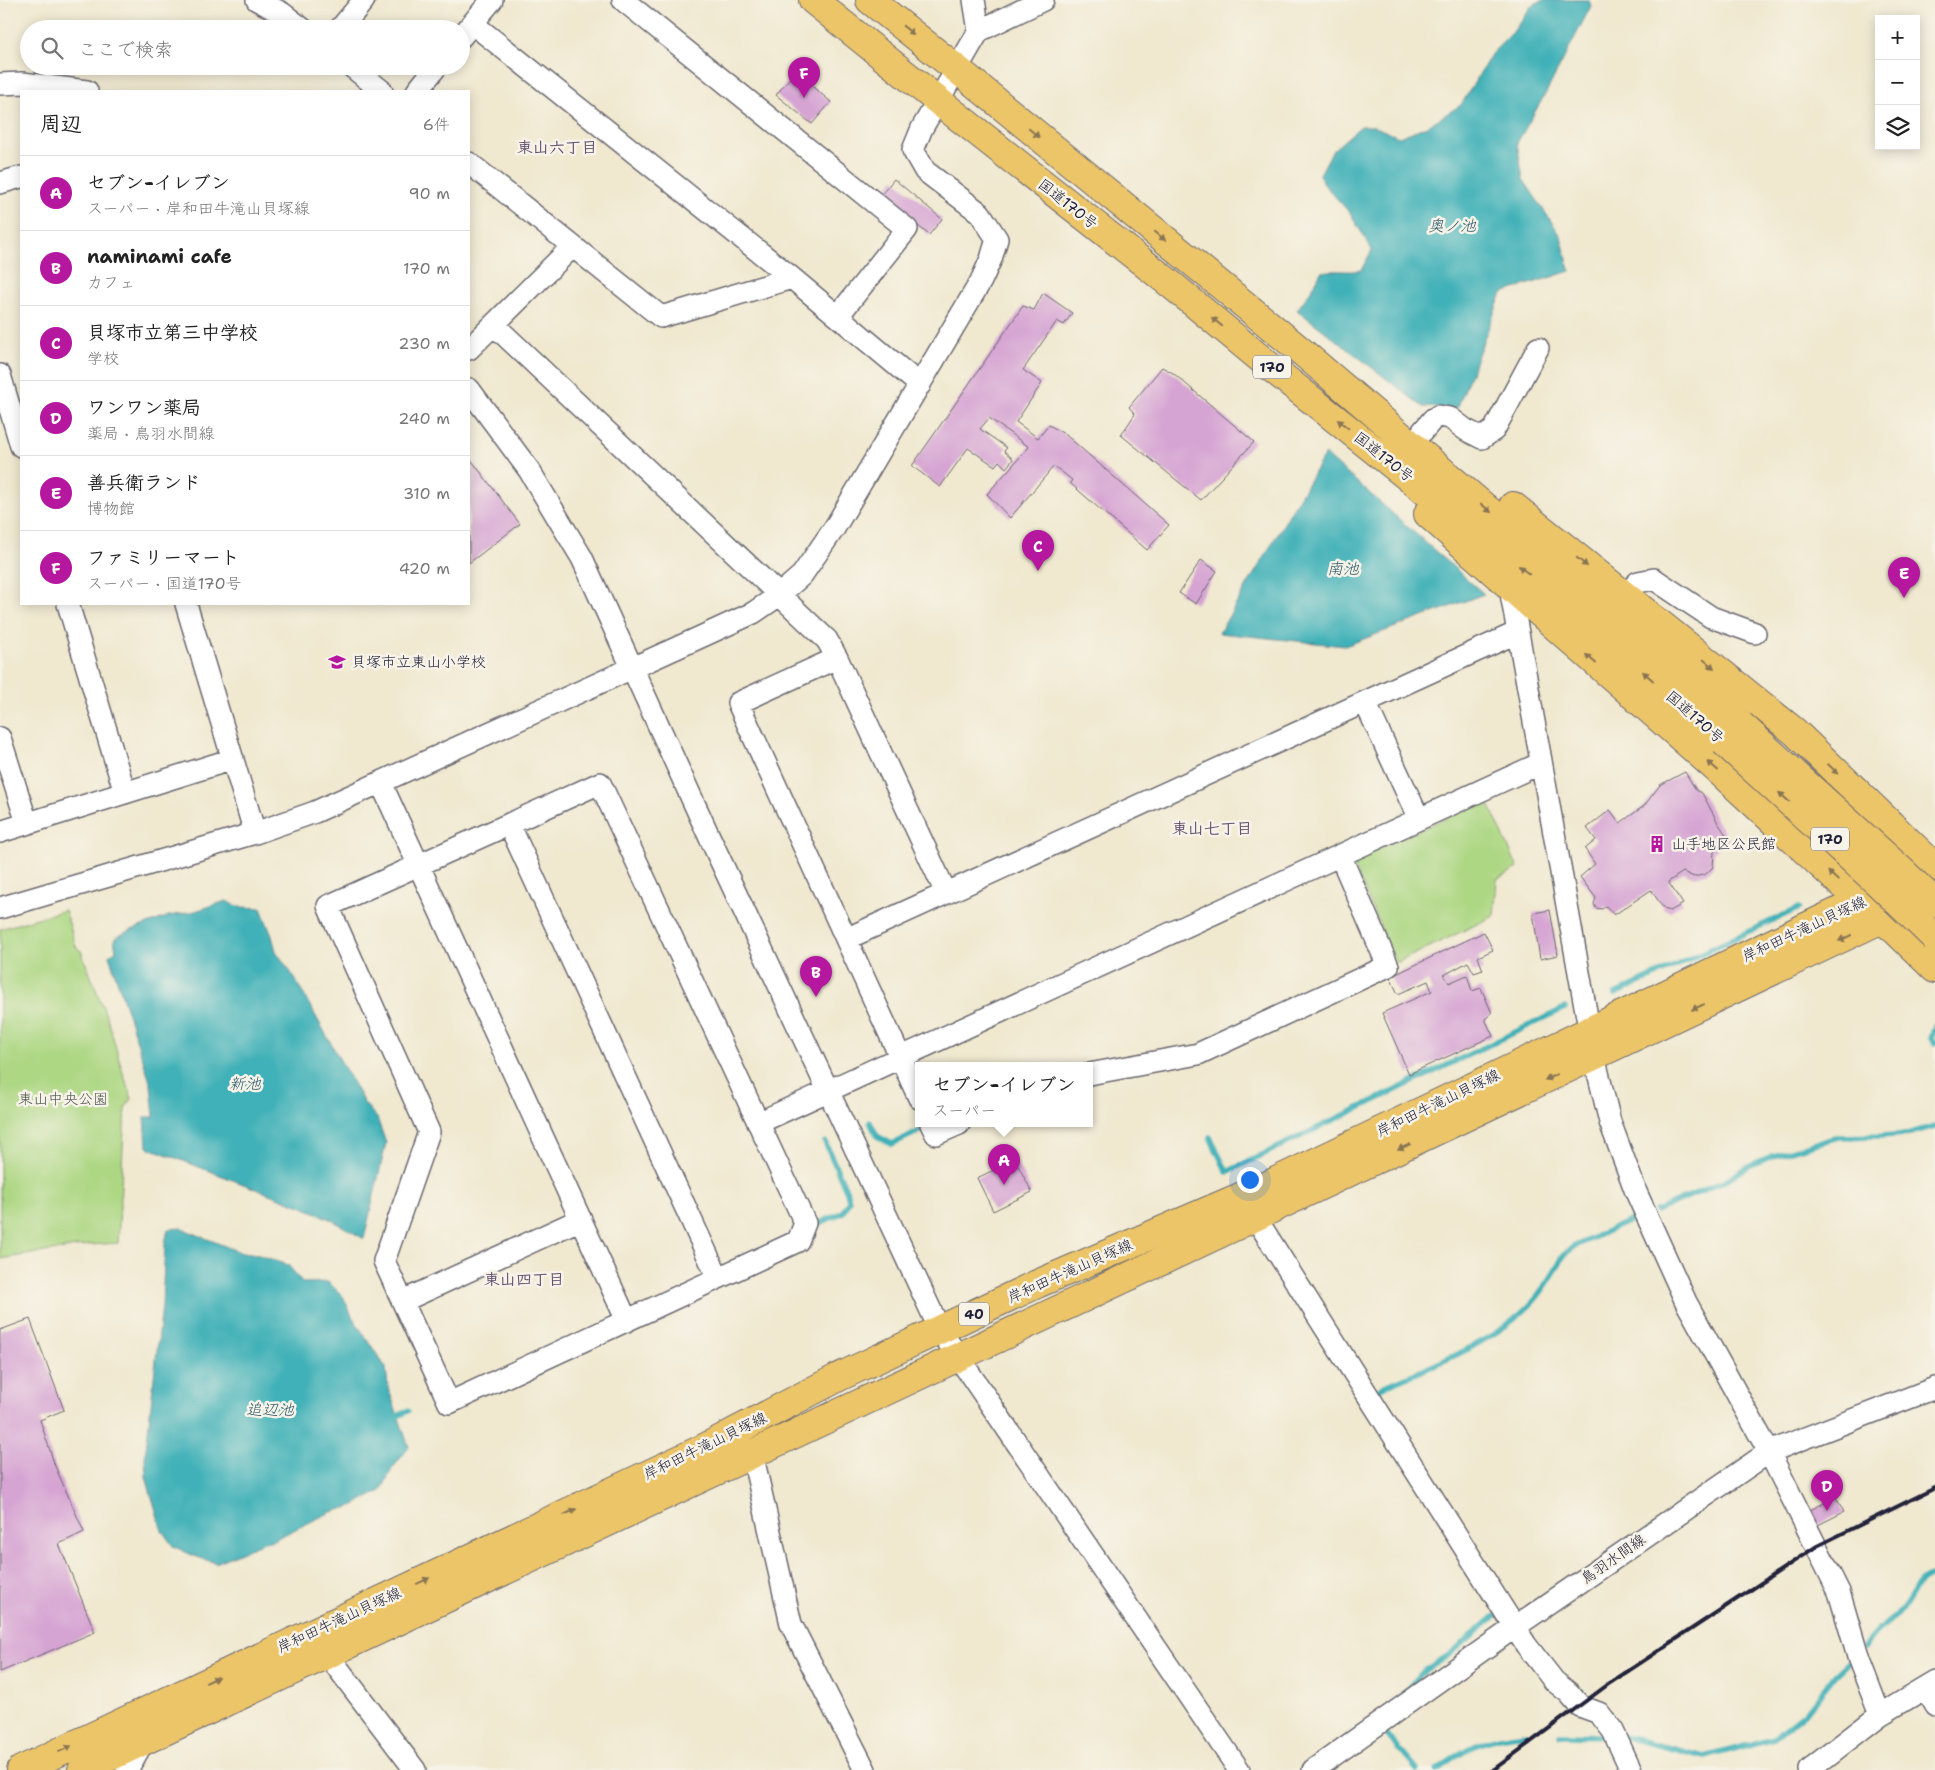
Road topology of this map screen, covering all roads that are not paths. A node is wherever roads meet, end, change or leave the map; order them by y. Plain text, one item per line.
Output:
1 (257, 0) edge
2 (364, 0) edge
3 (492, 0) edge
4 (623, 0) edge
5 (813, 0) edge
6 (870, 0) edge
7 (974, 0) edge
8 (1043, 0) edge
9 (291, 20) edge
10 (347, 20) edge
11 (470, 26) edge
12 (979, 31) junction
13 (470, 32) edge
14 (958, 70) junction
15 (362, 75) edge
16 (430, 75) edge
17 (0, 84) edge
18 (80, 90) edge
19 (381, 90) edge
20 (418, 90) edge
21 (937, 100) junction
22 (470, 164) edge
23 (20, 177) edge
24 (0, 183) edge
25 (572, 247) junction
26 (792, 278) junction
27 (838, 316) junction
28 (494, 325) junction
29 (1295, 346) junction
30 (470, 348) edge
31 (1538, 348) dead end
32 (0, 375) edge
33 (920, 385) junction
34 (470, 390) edge
35 (10, 404) edge
36 (1422, 432) junction
37 (20, 442) edge
38 (1406, 474) junction
39 (1510, 588) junction
40 (778, 596) junction
41 (1624, 596) junction
42 (68, 605) edge
43 (186, 605) edge
44 (1518, 632) junction
45 (1755, 632) dead end
46 (837, 658) junction
47 (633, 667) junction
48 (1365, 702) junction
49 (1733, 734) junction
50 (0, 738) edge
51 (233, 759) junction
52 (1542, 763) junction
53 (381, 783) junction
54 (125, 793) junction
55 (1419, 819) junction
56 (27, 823) junction
57 (509, 824) junction
58 (0, 832) edge
59 (255, 834) junction
60 (1340, 855) junction
61 (419, 865) junction
62 (1935, 867) edge
63 (1935, 876) edge
64 (1935, 892) edge
65 (946, 893) junction
66 (1860, 901) junction
67 (1935, 903) edge
68 (0, 908) edge
69 (1884, 920) junction
70 (1935, 938) edge
71 (846, 939) junction
72 (1935, 969) edge
73 (1592, 1044) junction
74 (900, 1057) junction
75 (1093, 1073) edge
76 (915, 1089) edge
77 (828, 1090) junction
78 (758, 1122) junction
79 (932, 1127) edge
80 (952, 1127) edge
81 (1255, 1217) junction
82 (581, 1219) junction
83 (718, 1278) junction
84 (403, 1301) junction
85 (627, 1320) junction
86 (940, 1330) junction
87 (958, 1356) junction
88 (1935, 1388) edge
89 (1769, 1452) junction
90 (752, 1453) junction
91 (1515, 1627) junction
92 (328, 1655) junction
93 (1932, 1692) edge
94 (1880, 1715) junction
95 (143, 1742) junction
96 (21, 1770) edge
97 (82, 1770) edge
98 (127, 1770) edge
99 (415, 1770) edge
100 (865, 1770) edge
101 (1239, 1770) edge
102 (1312, 1770) edge
103 (1632, 1770) edge
104 (1810, 1770) edge

1 - 9 street
2 - 10 street
3 - 11 street
4 - 27 street
5 - 21 main road, 国道170号 / 170
6 -> 14 main road, 国道170号 / 170
7 - 12 street
8 - 12 street
12 - 14 street
13 - 26 street
14 - 21 street
14 -> 29 main road, 国道170号 / 170
15 - 19 street
16 - 20 street
17 - 18 street
21 - 33 street
38 -> 21 main road, 国道170号 / 170
22 - 25 street
23 - 24 street
25 - 26 street
25 - 28 street
26 - 27 street
27 - 33 street
28 - 30 street
28 - 40 street
29 - 36 main road
29 -> 49 main road, 国道170号 / 170
31 - 36 street
32 - 35 street
33 - 40 street
34 - 47 street
35 - 37 street
36 -> 41 main road
38 - 39 main road
49 -> 38 main road, 国道170号 / 170
39 - 44 street
66 -> 39 main road
40 - 46 street
40 - 47 street
41 - 45 street
41 -> 62 main road
42 - 54 street
43 - 51 street
44 - 48 street
44 - 52 street
46 - 65 street
46 - 71 street
47 - 53 street
47 - 77 street
48 - 55 street
48 - 65 street
49 - 67 main road, 国道170号 / 170, bridge
70 -> 49 main road, 国道170号 / 170, bridge
50 - 56 street
51 - 54 street
51 - 59 street
52 - 55 street
52 - 73 street
53 - 59 street
53 - 61 street
54 - 56 street
55 - 60 street
56 - 58 street
57 - 61 street
57 - 78 street
57 - 83 street
59 - 68 street
60 - 74 street
60 - 75 street
61 - 82 street
61 - 84 street
63 - 66 main road, 岸和田牛滝山貝塚線 / 40
64 - 69 main road, 岸和田牛滝山貝塚線 / 40
65 - 71 street
66 - 69 main road
66 - 73 main road, 岸和田牛滝山貝塚線 / 40
69 - 72 main road
69 -> 73 main road, 岸和田牛滝山貝塚線 / 40
71 - 74 street
73 -> 81 main road, 岸和田牛滝山貝塚線 / 40
73 - 86 main road, 岸和田牛滝山貝塚線 / 40
73 - 89 street
74 - 76 street
74 - 77 street
77 - 78 street
77 - 86 street
78 - 83 street
79 - 80 street
81 - 87 main road, 岸和田牛滝山貝塚線 / 40
81 - 91 street
82 - 84 street
82 - 85 street
83 - 85 street
84 - 85 street
86 - 87 street
96 -> 86 main road, 岸和田牛滝山貝塚線 / 40
87 - 90 main road, 岸和田牛滝山貝塚線 / 40
87 - 101 street
88 - 89 street, 鳥羽水間線
89 - 91 street, 鳥羽水間線
89 - 94 street
90 - 92 main road, 岸和田牛滝山貝塚線 / 40
90 - 100 street
91 - 102 street, 鳥羽水間線
91 - 103 street
92 - 95 main road, 岸和田牛滝山貝塚線 / 40
92 - 99 street
93 - 94 street
94 - 104 street
95 - 97 main road, 岸和田牛滝山貝塚線 / 40
95 - 98 street

